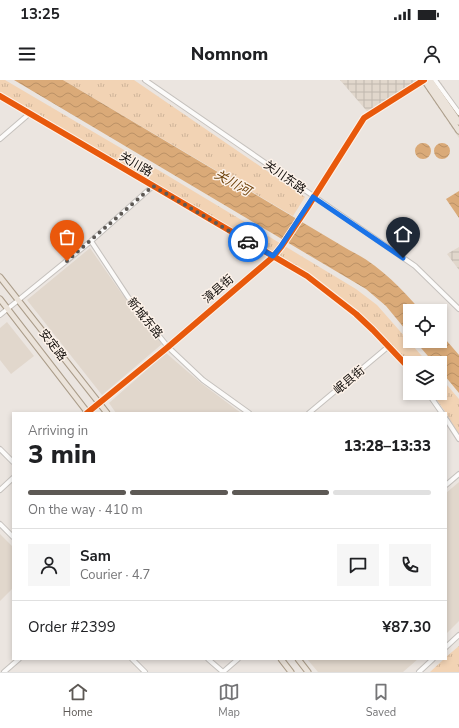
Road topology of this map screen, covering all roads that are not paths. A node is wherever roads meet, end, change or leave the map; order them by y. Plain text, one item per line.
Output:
1 (145, 80) edge
2 (424, 80) edge
3 (430, 80) edge
4 (435, 80) edge
5 (0, 96) edge
6 (459, 113) edge
7 (29, 114) junction
8 (459, 122) edge
9 (459, 131) edge
10 (0, 139) edge
11 (153, 186) junction
12 (313, 197) junction
13 (91, 240) junction
14 (273, 256) junction
15 (0, 277) edge
16 (0, 299) edge
17 (18, 301) junction
18 (8, 309) junction
19 (459, 309) edge
20 (0, 315) edge
21 (389, 346) junction
22 (168, 347) junction
23 (403, 361) edge
24 (433, 400) edge
25 (99, 403) junction
26 (87, 412) edge
27 (89, 412) edge
28 (105, 412) edge
29 (248, 412) edge
30 (310, 412) edge
31 (441, 412) edge
32 (447, 421) edge
33 (459, 439) edge
34 (0, 449) edge
35 (12, 461) edge
36 (459, 474) edge
37 (12, 479) edge
38 (447, 484) edge
39 (0, 490) edge
40 (0, 524) edge
41 (12, 536) edge
42 (459, 635) edge
43 (447, 646) edge
44 (18, 660) edge
45 (133, 660) edge
46 (209, 660) edge
47 (237, 660) edge
48 (282, 660) edge
49 (299, 660) edge
50 (432, 660) edge
51 (4, 672) edge
52 (145, 672) edge
53 (223, 672) edge
54 (291, 672) edge
55 (308, 672) edge
56 (419, 672) edge

1 - 12 street, 关川东路
2 - 9 main road
2 - 12 street, 漳县街
3 - 8 main road
4 - 6 street
5 - 7 street, 关川路
7 - 10 street
7 - 11 street, 关川路
11 - 13 street
11 - 14 street, 关川路
12 - 14 street, 漳县街
12 - 19 street, 关川东路
13 - 17 street
13 - 22 street, 新城东路
14 - 21 street, 关川路
14 - 22 street, 漳县街
15 - 17 main road, 安定路
16 - 18 main road, 安定路
17 - 18 street
17 - 25 main road, 安定路
18 - 20 street
18 - 26 main road, 安定路
21 - 23 street, 关川路
21 - 30 street, 岷县街
22 - 25 street, 漳县街
22 - 29 street, 新城东路
24 - 31 street
25 - 27 street, 漳县街
25 - 28 main road, 安定路
32 - 33 street
34 - 35 street
36 - 38 street
37 - 39 street
40 - 41 street
42 - 43 street
44 - 51 street
45 - 52 street
46 - 53 street
47 - 53 street
48 - 54 main road
49 - 55 main road
50 - 56 street

